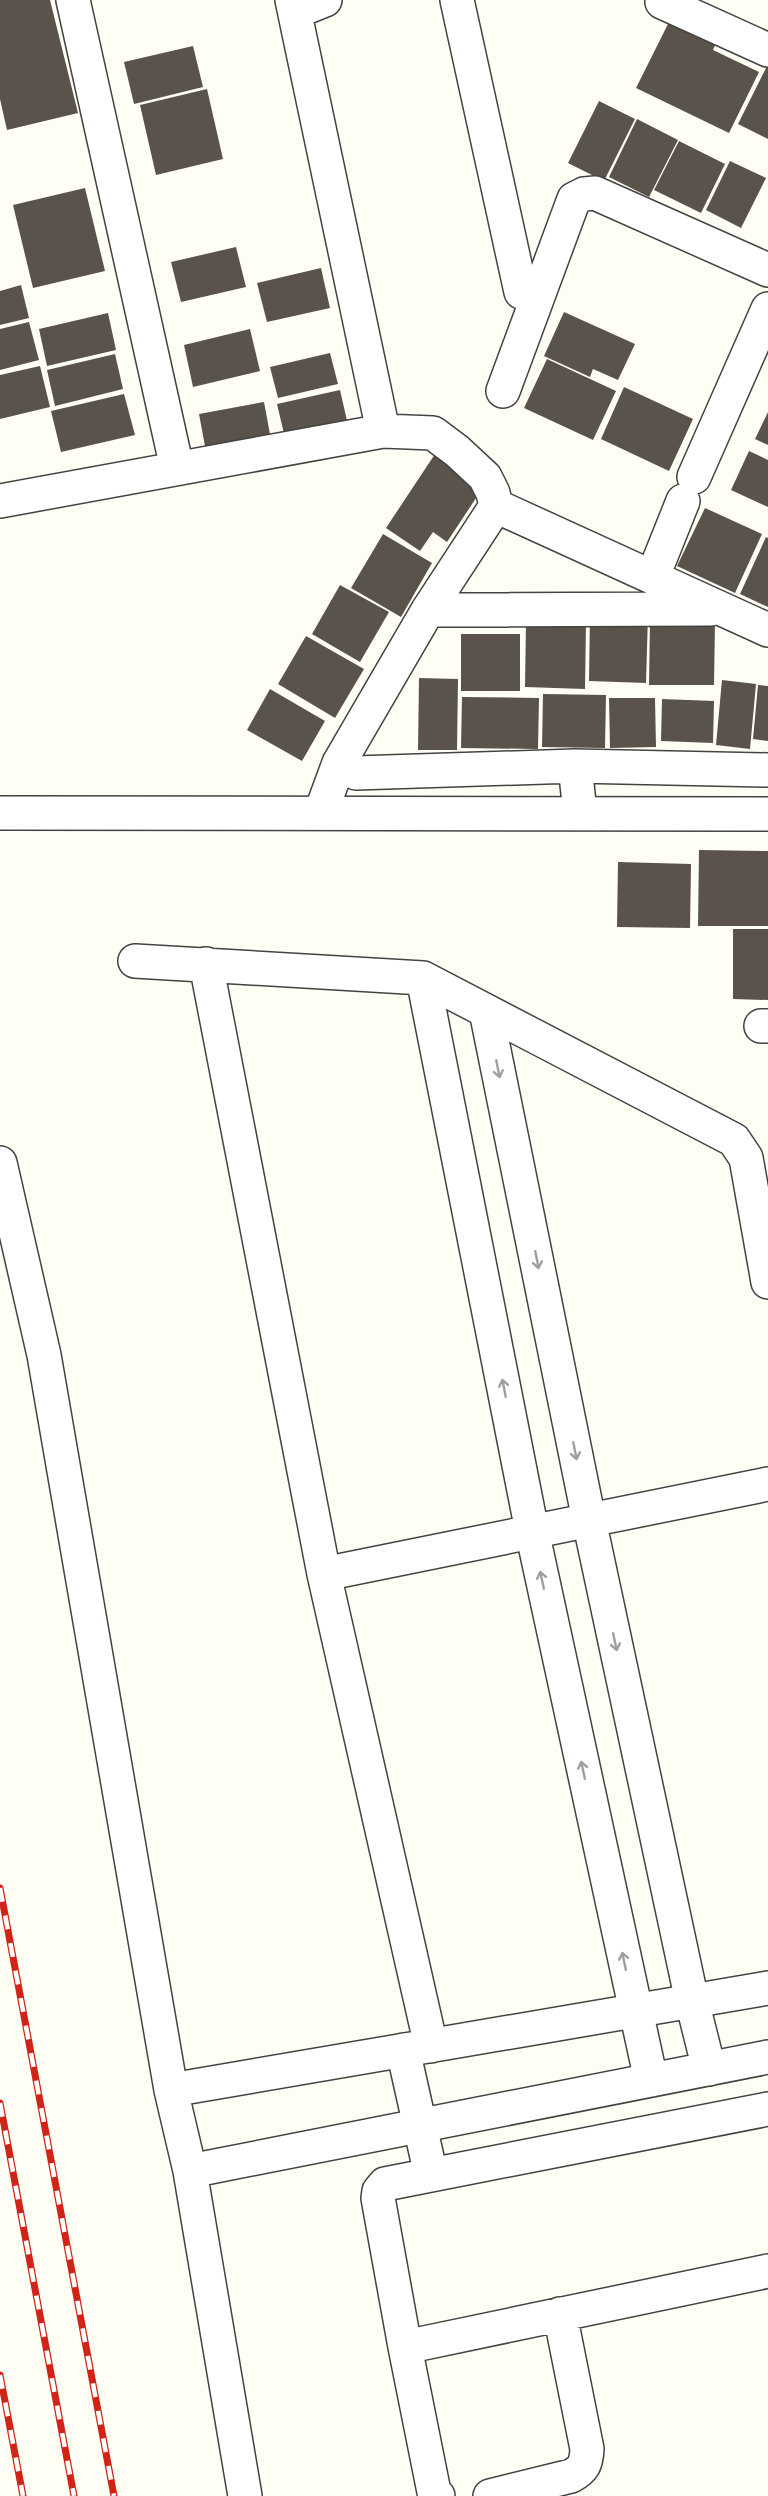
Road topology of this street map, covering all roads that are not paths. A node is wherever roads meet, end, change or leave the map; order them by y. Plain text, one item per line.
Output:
1 (73, 0) edge
2 (457, 0) edge
3 (662, 2) dead end
4 (304, 4) edge
5 (768, 50) edge
6 (768, 270) edge
7 (521, 292) dead end
8 (768, 309) edge
9 (503, 391) dead end
10 (383, 431) junction
11 (177, 468) junction
12 (0, 501) edge
13 (496, 506) junction
14 (653, 576) junction
15 (719, 609) junction
16 (428, 610) junction
17 (768, 630) edge
18 (339, 763) junction
19 (575, 766) junction
20 (768, 770) edge
21 (321, 812) junction
22 (580, 812) junction
23 (0, 813) edge
24 (768, 814) edge
25 (135, 962) dead end
26 (206, 964) junction
27 (423, 978) junction
28 (486, 1011) junction
29 (0, 1163) edge
30 (768, 1282) edge
31 (768, 1484) edge
32 (589, 1520) junction
33 (532, 1531) junction
34 (324, 1574) junction
35 (768, 1988) edge
36 (692, 2001) junction
37 (634, 2011) junction
38 (417, 2048) junction
39 (768, 2057) edge
40 (709, 2069) junction
41 (651, 2080) junction
42 (171, 2090) junction
43 (768, 2109) edge
44 (420, 2126) junction
45 (190, 2171) junction
46 (431, 2175) junction
47 (768, 2271) edge
48 (560, 2314) junction
49 (405, 2347) junction
50 (245, 2496) edge
51 (438, 2496) edge
52 (490, 2496) edge

1 - 11 street
2 - 7 street
3 - 5 street
4 - 10 street
6 - 9 street
8 - 14 street
10 - 11 street
10 - 13 street
11 - 12 street
13 - 14 street
13 - 16 street
14 - 15 street
15 - 16 street
15 - 17 street
16 - 18 street
18 - 19 street
18 - 21 street
19 - 20 street
19 - 22 street
21 - 22 street
21 - 23 street
22 - 24 street
25 - 26 street
26 - 27 street
26 - 34 street
27 - 28 street
33 -> 27 street
28 - 30 street
28 -> 32 street
29 - 42 street
31 - 32 street
32 - 33 street
32 -> 36 street
33 - 34 street
37 -> 33 street
34 - 38 street
35 - 36 street
36 - 37 street
36 - 40 street
37 - 38 street
37 - 41 street
38 - 42 street
38 - 44 street
39 - 40 street
40 - 41 street
41 - 44 street
42 - 45 street
43 - 46 street
44 - 45 street
44 - 46 street
45 - 50 street
46 - 49 street
47 - 48 street
48 - 49 street
48 - 52 street
49 - 51 street

